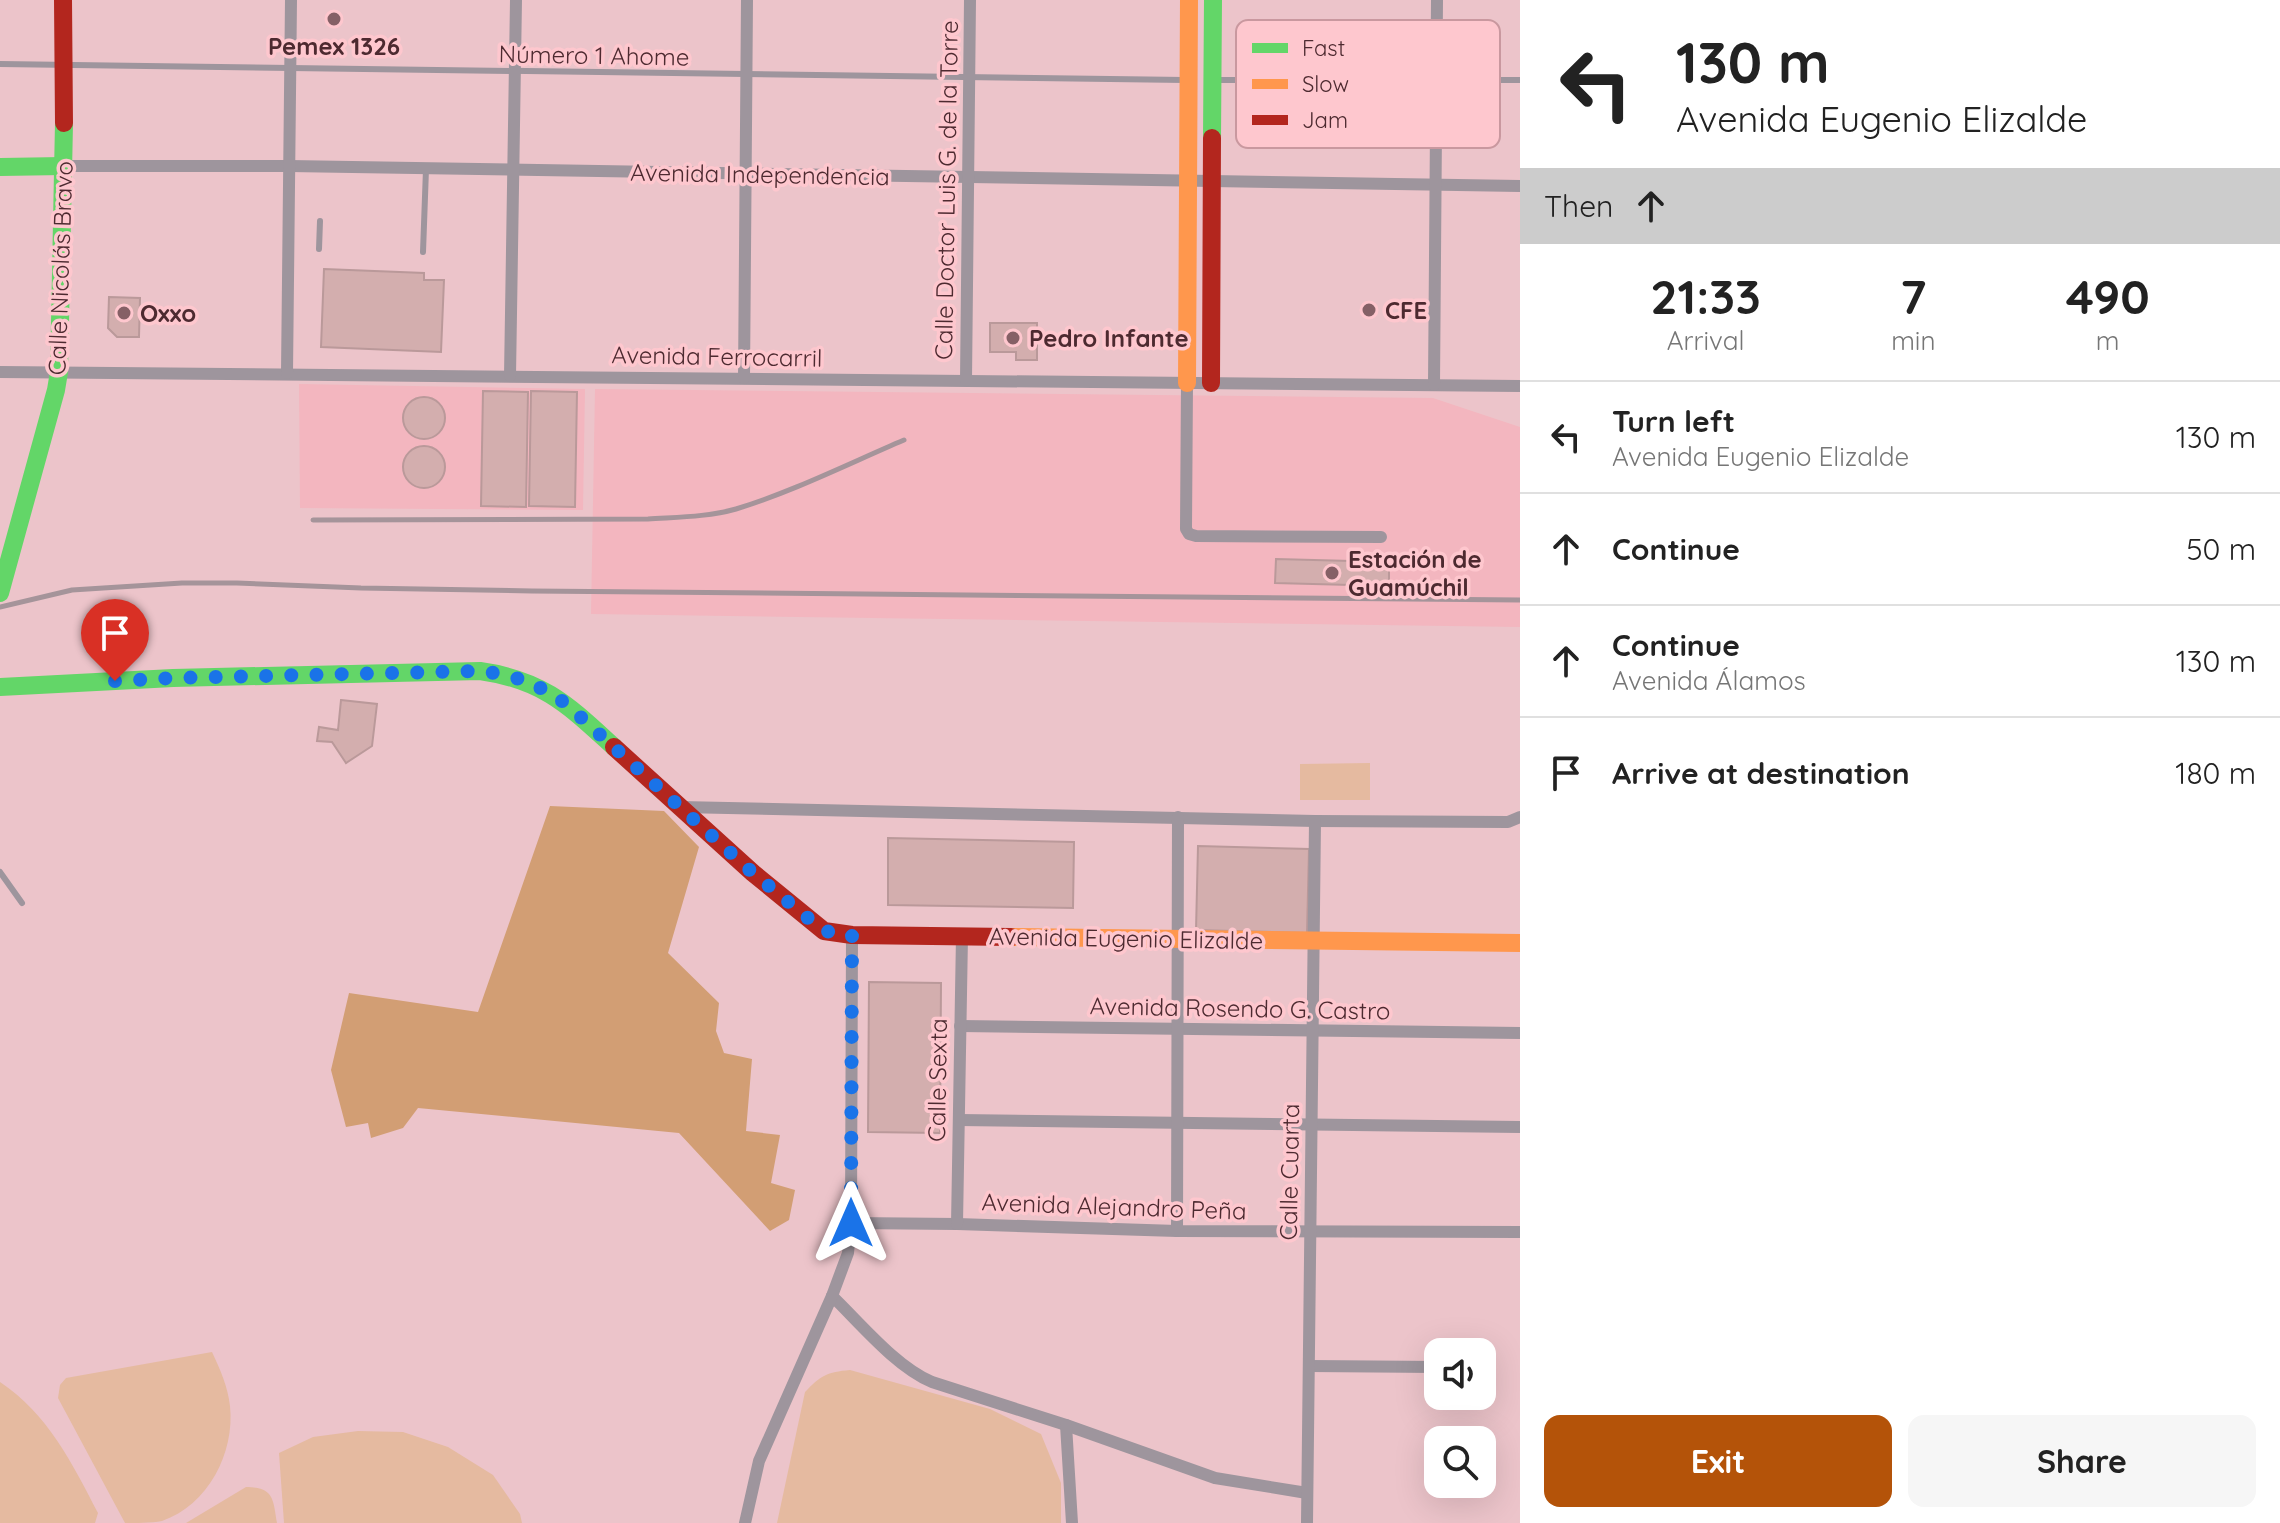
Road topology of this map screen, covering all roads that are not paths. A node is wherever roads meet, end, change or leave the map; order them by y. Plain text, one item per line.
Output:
1 (63, 0) edge
2 (291, 0) edge
3 (516, 0) edge
4 (747, 0) edge
5 (970, 0) edge
6 (1189, 0) edge
7 (1213, 0) edge
8 (0, 64) edge
9 (63, 65) junction
10 (291, 70) junction
11 (515, 72) junction
12 (746, 75) junction
13 (969, 78) junction
14 (1188, 80) junction
15 (1213, 80) junction
16 (1236, 80) edge
17 (1500, 80) edge
18 (1520, 80) edge
19 (1436, 148) edge
20 (64, 166) junction
21 (289, 166) junction
22 (0, 167) edge
23 (426, 169) junction
24 (514, 170) junction
25 (746, 173) junction
26 (968, 177) junction
27 (1188, 180) junction
28 (1212, 181) junction
29 (1436, 184) junction
30 (1520, 186) edge
31 (320, 221) dead end
32 (319, 249) dead end
33 (423, 252) dead end
34 (0, 372) edge
35 (59, 372) junction
36 (287, 373) junction
37 (510, 376) junction
38 (744, 378) junction
39 (966, 380) junction
40 (1187, 383) junction
41 (1211, 383) junction
42 (1434, 385) junction
43 (1520, 386) edge
44 (9, 534) edge
45 (1381, 537) dead end
46 (0, 593) edge
47 (0, 687) edge
48 (680, 807) junction
49 (1178, 817) junction
50 (1520, 817) edge
51 (1315, 821) junction
52 (0, 872) edge
53 (22, 903) dead end
54 (852, 935) junction
55 (962, 936) junction
56 (1178, 939) junction
57 (1314, 940) junction
58 (1520, 943) edge
59 (960, 1026) junction
60 (1178, 1029) junction
61 (1313, 1031) junction
62 (1520, 1033) edge
63 (959, 1120) junction
64 (1178, 1123) junction
65 (1311, 1125) junction
66 (1520, 1127) edge
67 (851, 1223) junction
68 (957, 1224) junction
69 (1177, 1231) junction
70 (1310, 1232) junction
71 (1520, 1232) edge
72 (832, 1296) junction
73 (1309, 1366) junction
74 (1424, 1367) edge
75 (1066, 1425) junction
76 (1307, 1493) junction
77 (745, 1523) edge
78 (1072, 1523) edge
79 (1307, 1523) edge

1 - 9 street, Calle Nicolás Bravo
2 - 10 street
3 - 11 street
4 - 12 street
5 - 13 street, Calle Doctor Luis G. de la Torre
6 - 14 street
7 - 15 street
8 - 9 lane, Número 1 Ahome
9 - 10 lane, Número 1 Ahome
9 - 20 street, Calle Nicolás Bravo
10 - 11 lane, Número 1 Ahome
10 - 21 street
11 - 12 lane, Número 1 Ahome
11 - 24 street
12 - 13 lane, Número 1 Ahome
12 - 25 street
13 - 14 lane, Número 1 Ahome
13 - 26 street, Calle Doctor Luis G. de la Torre
14 - 27 street
15 - 16 lane
15 - 28 street
17 - 18 lane
19 - 29 street
20 - 21 street, Avenida Independencia
20 - 22 street, Avenida Independencia
20 - 35 street, Calle Nicolás Bravo
21 - 23 street, Avenida Independencia
21 - 36 street
23 - 24 street, Avenida Independencia
23 - 33 lane
24 - 25 street, Avenida Independencia
24 - 37 street
25 - 26 street, Avenida Independencia
25 - 38 street
26 - 27 street, Avenida Independencia
26 - 39 street, Calle Doctor Luis G. de la Torre
27 - 28 street, Avenida Independencia
27 - 40 street
28 - 29 street, Avenida Independencia
28 - 41 street
29 - 30 street, Avenida Independencia
29 - 42 street
31 - 32 lane
34 - 35 street, Avenida Ferrocarril
35 - 36 street, Avenida Ferrocarril
35 - 44 street, Calle Nicolás Bravo
36 - 37 street, Avenida Ferrocarril
37 - 38 street, Avenida Ferrocarril
38 - 39 street, Avenida Ferrocarril
39 - 40 street, Avenida Ferrocarril
40 - 41 street, Avenida Ferrocarril
40 - 45 street
41 - 42 street, Avenida Ferrocarril
42 - 43 street, Avenida Ferrocarril
44 - 46 street, Calle Nicolás Bravo
47 - 48 street, Avenida Eugenio Elizalde
48 - 49 street
48 - 54 street, Avenida Eugenio Elizalde
49 - 51 street
49 - 56 street
50 - 51 street
51 - 57 street, Calle Cuarta
52 - 53 lane
54 - 55 street, Avenida Eugenio Elizalde
54 - 67 street
55 - 56 street, Avenida Eugenio Elizalde
55 - 59 street, Calle Sexta
56 - 57 street, Avenida Eugenio Elizalde
56 - 60 street
57 - 58 street, Avenida Eugenio Elizalde
57 - 61 street, Calle Cuarta
59 - 60 street, Avenida Rosendo G. Castro
59 - 63 street, Calle Sexta
60 - 61 street, Avenida Rosendo G. Castro
60 - 64 street
61 - 62 street, Avenida Rosendo G. Castro
61 - 65 street, Calle Cuarta
63 - 64 street
63 - 68 street, Calle Sexta
64 - 65 street
64 - 69 street
65 - 66 street
65 - 70 street, Calle Cuarta
67 - 68 street, Avenida Alejandro Peña
67 - 72 street
68 - 69 street, Avenida Alejandro Peña
69 - 70 street, Avenida Alejandro Peña
70 - 71 street, Avenida Alejandro Peña
70 - 73 street, Calle Cuarta
72 - 75 street
72 - 77 street
73 - 74 street
73 - 76 street, Calle Cuarta
75 - 76 street
75 - 78 street
76 - 79 street, Calle Cuarta

